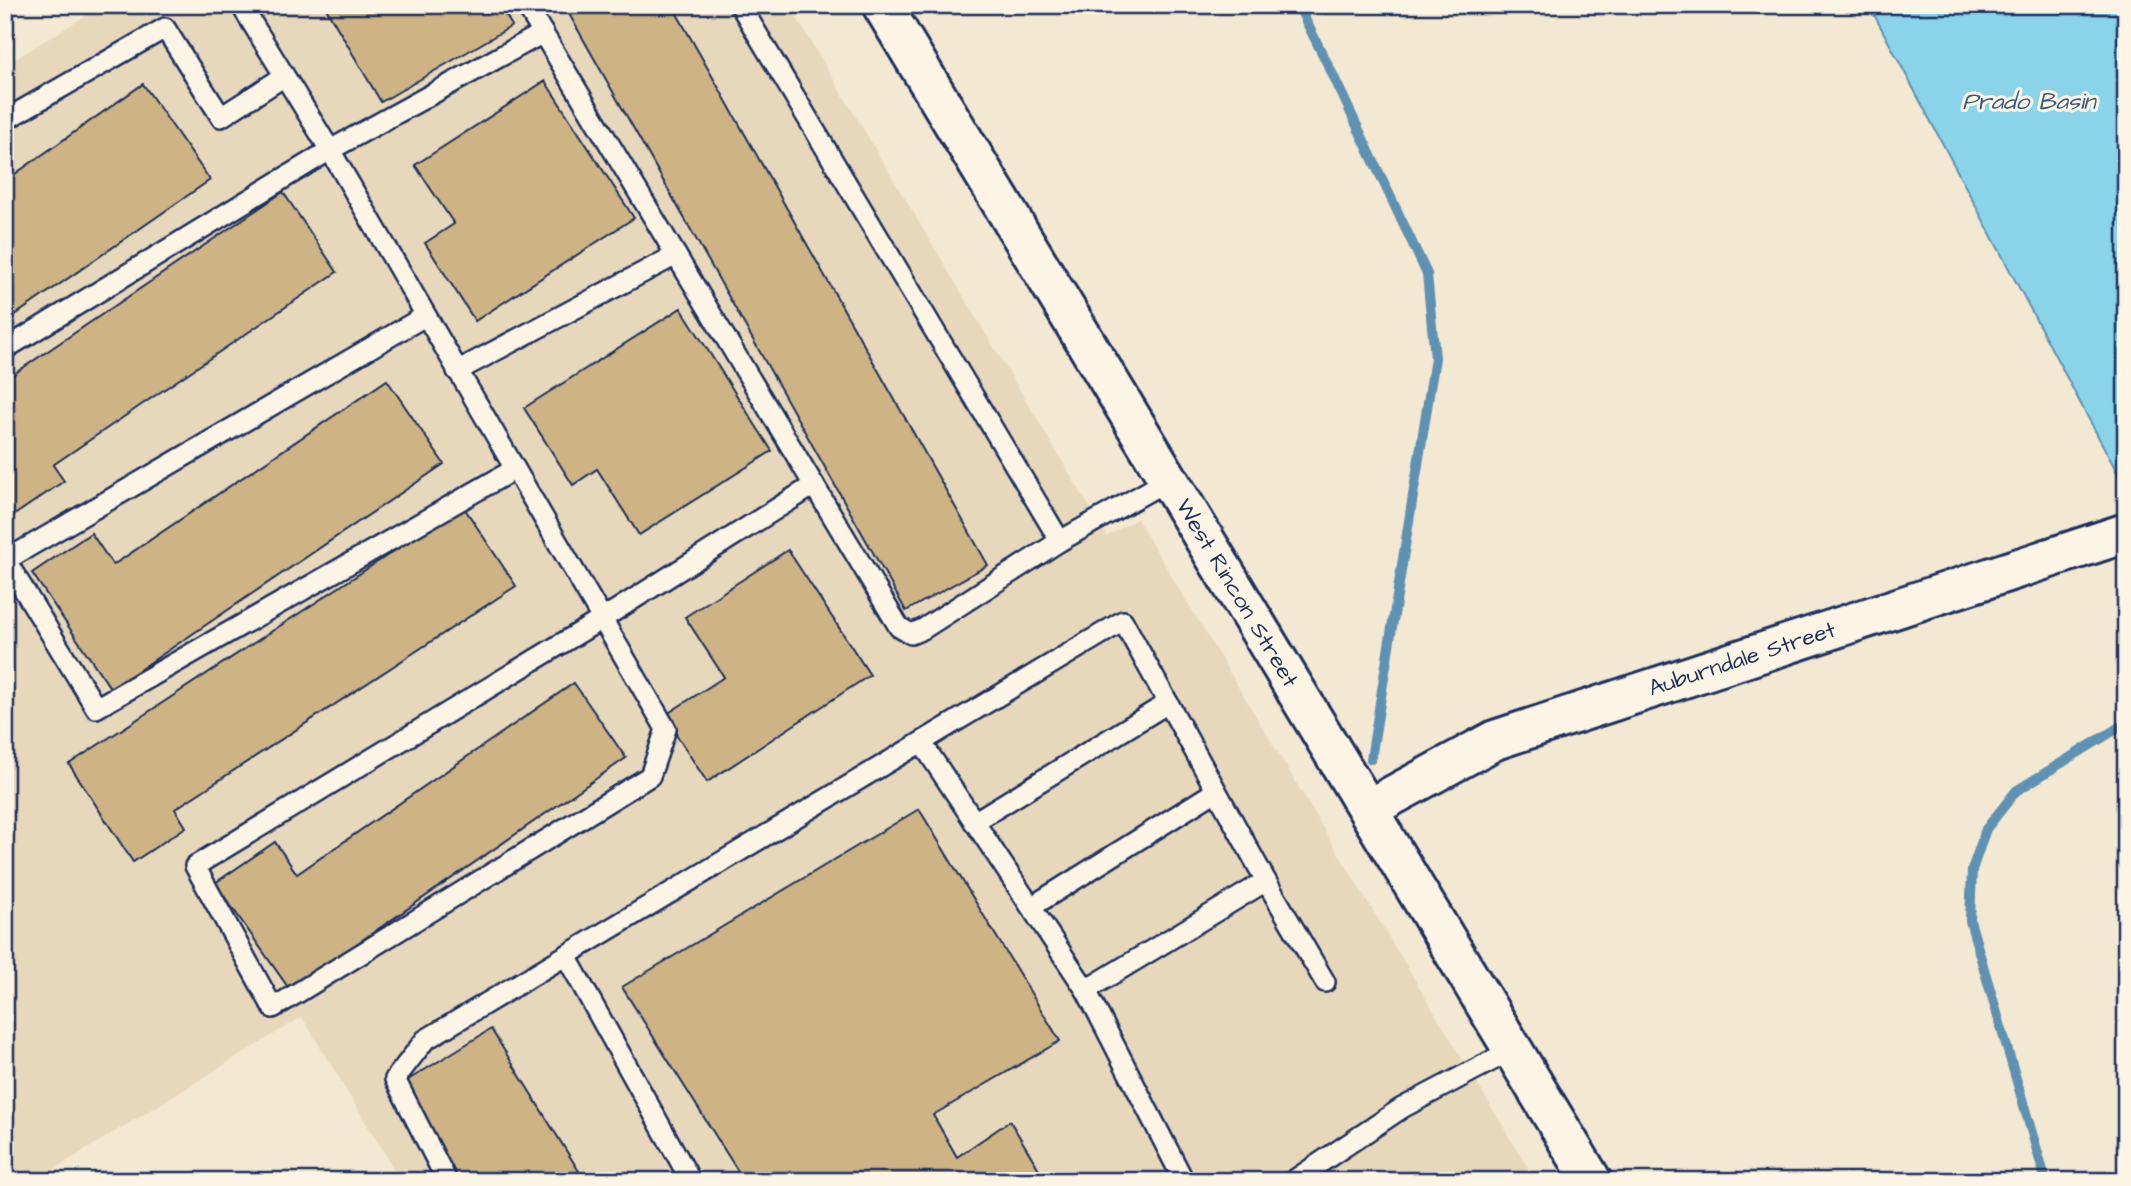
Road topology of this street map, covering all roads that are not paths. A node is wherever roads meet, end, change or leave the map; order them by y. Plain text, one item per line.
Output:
1 (241, 5) edge
2 (526, 5) edge
3 (740, 5) edge
4 (882, 5) edge
5 (542, 33) junction
6 (283, 77) junction
7 (5, 120) edge
8 (330, 150) junction
9 (676, 256) junction
10 (425, 316) junction
11 (5, 349) edge
12 (457, 370) junction
13 (515, 469) junction
14 (1168, 480) junction
15 (814, 485) junction
16 (2126, 533) edge
17 (1060, 541) junction
18 (6, 559) edge
19 (602, 618) junction
20 (1168, 703) junction
21 (922, 743) junction
22 (1216, 791) junction
23 (1368, 809) junction
24 (974, 821) junction
25 (1266, 881) junction
26 (1031, 907) junction
27 (566, 956) junction
28 (1325, 982) dead end
29 (1086, 990) junction
30 (1514, 1049) junction
31 (447, 1181) edge
32 (691, 1181) edge
33 (1184, 1181) edge
34 (1293, 1181) edge
35 (1592, 1181) edge

1 - 6 lane
2 - 5 lane
3 - 17 lane
4 - 14 main road, West Rincon Street
5 - 8 lane
5 - 9 lane
6 - 7 lane
6 - 8 lane
8 - 10 lane
8 - 11 lane
9 - 12 lane
9 - 15 lane
10 - 12 lane
10 - 18 lane
12 - 13 lane
13 - 18 lane
13 - 19 lane
14 - 17 lane
14 - 23 main road, West Rincon Street
15 - 17 lane
15 - 19 lane
16 - 23 main road, Auburndale Street
19 - 19 lane
20 - 21 lane
20 - 22 lane
20 - 24 lane
21 - 24 lane
21 - 27 lane
22 - 25 lane
22 - 26 lane
23 - 30 main road, West Rincon Street
24 - 26 lane
25 - 28 lane
25 - 29 lane
26 - 29 lane
27 - 31 lane
27 - 32 lane
29 - 33 lane
30 - 34 lane
30 - 35 main road, West Rincon Street

